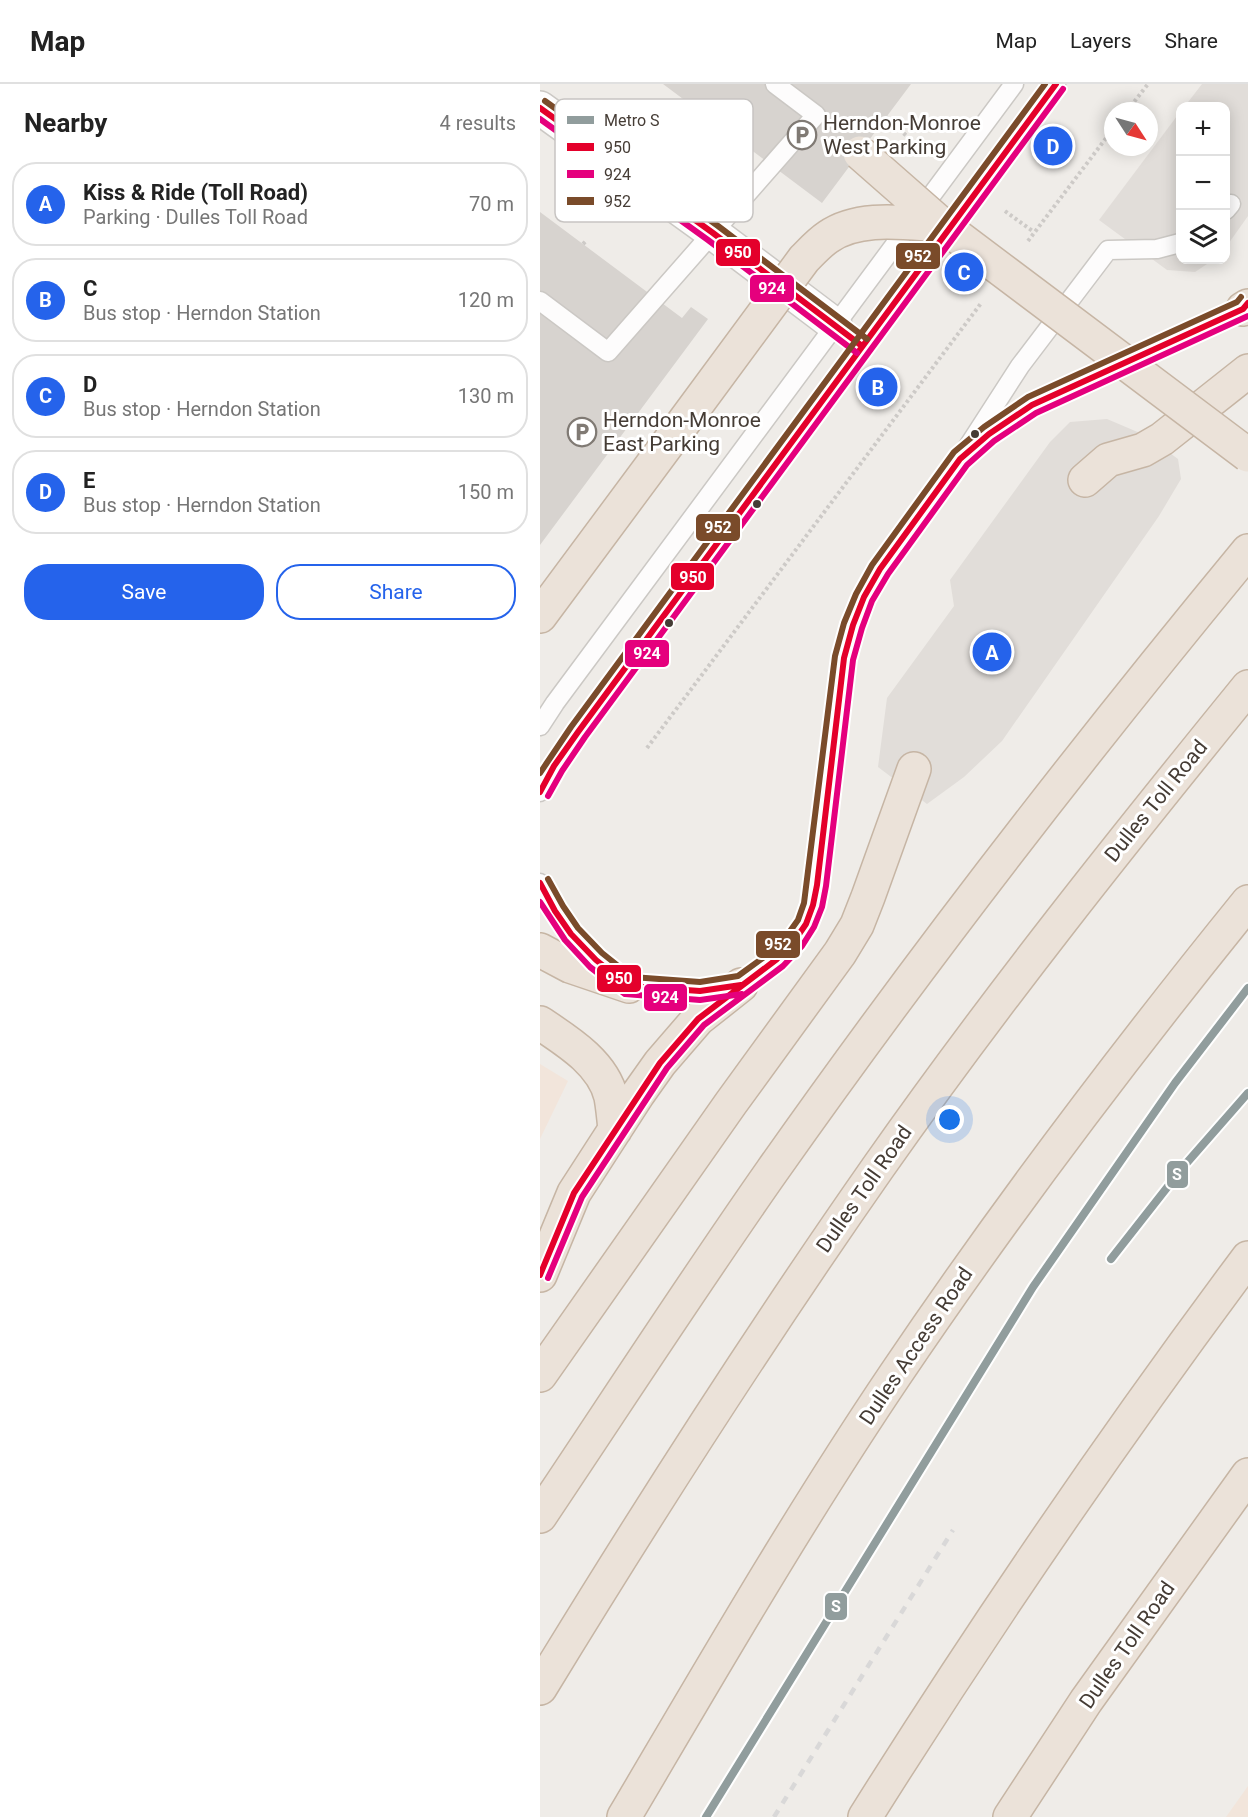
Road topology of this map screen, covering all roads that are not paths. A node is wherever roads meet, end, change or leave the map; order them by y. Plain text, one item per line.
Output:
1 (775, 84) edge
2 (1014, 84) edge
3 (1056, 84) edge
4 (540, 108) edge
5 (555, 119) edge
6 (860, 153) dead end
7 (753, 187) edge
8 (698, 222) edge
9 (723, 222) edge
10 (942, 225) junction
11 (713, 233) junction
12 (1176, 244) edge
13 (540, 301) edge
14 (1246, 306) edge
15 (835, 325) junction
16 (862, 346) junction
17 (1248, 371) edge
18 (1248, 455) edge
19 (960, 459) junction
20 (1085, 480) dead end
21 (1248, 551) edge
22 (540, 616) edge
23 (1248, 687) edge
24 (540, 726) edge
25 (914, 769) dead end
26 (540, 792) edge
27 (540, 883) edge
28 (1248, 902) edge
29 (540, 950) edge
30 (741, 985) junction
31 (630, 986) junction
32 (540, 1023) edge
33 (615, 1130) junction
34 (1248, 1258) edge
35 (540, 1275) edge
36 (540, 1375) edge
37 (1248, 1475) edge
38 (540, 1516) edge
39 (540, 1689) edge
40 (624, 1817) edge
41 (865, 1817) edge
42 (1010, 1817) edge

1 - 7 lane
2 - 15 lane
3 - 16 lane
4 - 5 street
6 - 10 highway, bridge
8 - 11 street
9 - 11 lane
10 - 18 highway, bridge
10 - 22 highway, bridge
11 - 13 lane
11 - 15 street
12 - 19 lane
14 - 19 lane
15 - 16 lane
15 - 24 lane
16 - 26 lane
17 - 20 highway
19 - 30 lane
21 - 38 highway
23 - 39 highway, Dulles Toll Road
25 - 36 highway
27 - 31 lane
28 - 40 highway, Dulles Access Road
29 - 31 highway
30 - 31 lane
30 - 33 highway
32 - 33 highway
33 - 35 highway
34 - 41 highway
37 - 42 highway, Dulles Toll Road

